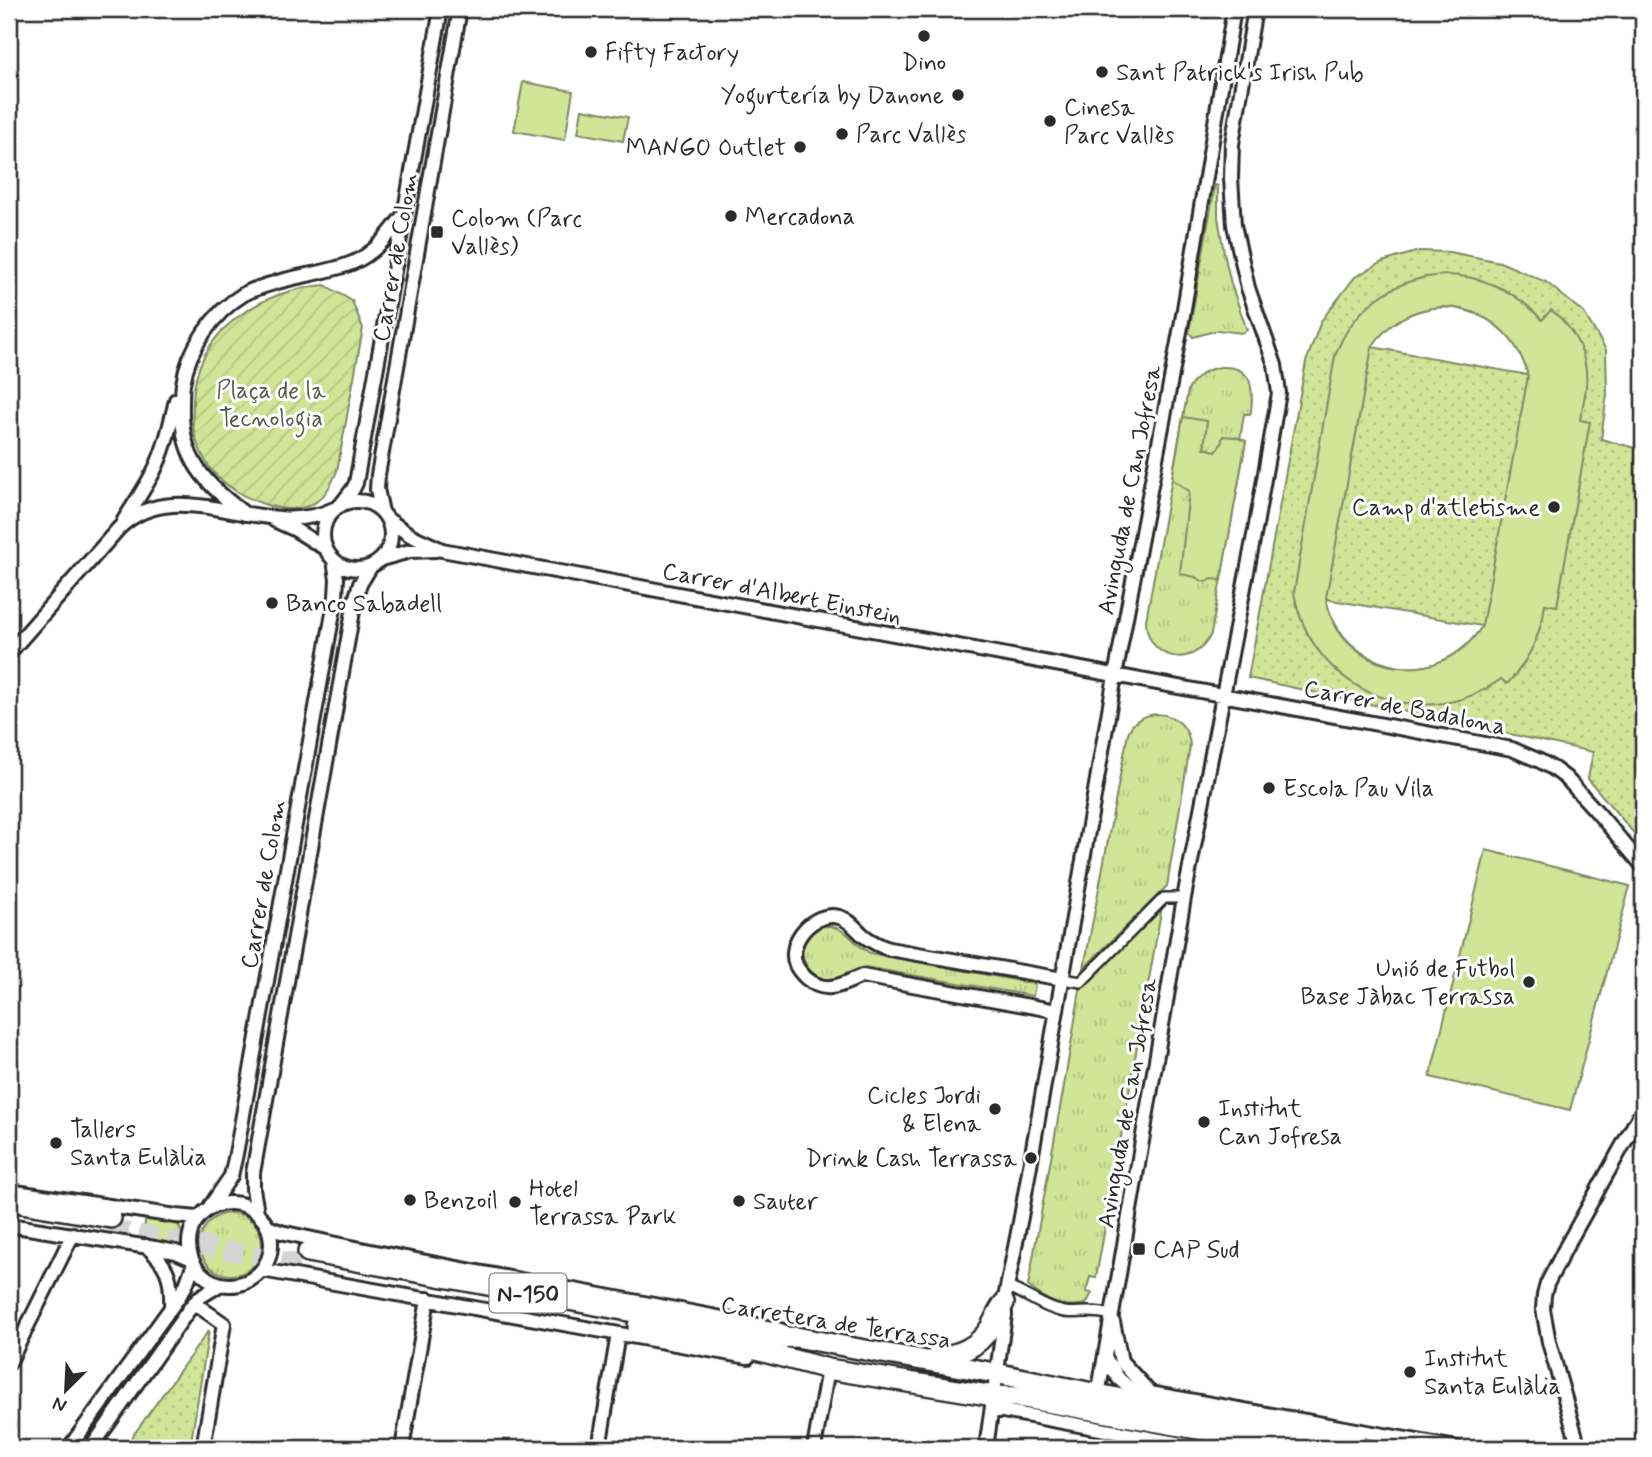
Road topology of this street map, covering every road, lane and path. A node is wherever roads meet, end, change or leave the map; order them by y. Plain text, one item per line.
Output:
1 (441, 9) edge
2 (460, 9) edge
3 (1234, 9) edge
4 (1255, 9) edge
5 (404, 214) junction
6 (183, 383) junction
7 (337, 508) junction
8 (245, 514) junction
9 (384, 516) junction
10 (270, 519) junction
11 (119, 528) junction
12 (326, 549) junction
13 (442, 550) junction
14 (334, 560) junction
15 (376, 562) junction
16 (9, 653) edge
17 (1115, 676) junction
18 (1223, 695) junction
19 (1643, 866) edge
20 (1184, 898) junction
21 (1063, 979) junction
22 (1057, 1011) junction
23 (1643, 1109) edge
24 (9, 1191) edge
25 (9, 1201) edge
26 (209, 1208) junction
27 (257, 1212) junction
28 (9, 1213) edge
29 (198, 1218) junction
30 (9, 1224) edge
31 (268, 1227) junction
32 (73, 1234) junction
33 (146, 1246) junction
34 (193, 1261) junction
35 (262, 1270) junction
36 (221, 1284) junction
37 (1006, 1295) junction
38 (428, 1299) junction
39 (194, 1303) junction
40 (171, 1307) junction
41 (1111, 1315) junction
42 (618, 1335) junction
43 (796, 1337) junction
44 (1104, 1358) junction
45 (914, 1359) junction
46 (9, 1363) edge
47 (828, 1369) junction
48 (995, 1373) junction
49 (1095, 1394) junction
50 (993, 1403) junction
51 (1017, 1405) junction
52 (1150, 1405) junction
53 (1355, 1442) dead end
54 (1388, 1442) edge
55 (1185, 1447) edge
56 (69, 1448) edge
57 (91, 1448) edge
58 (203, 1448) edge
59 (402, 1448) edge
60 (599, 1448) edge
61 (814, 1448) edge
62 (986, 1448) edge
63 (1203, 1448) edge
64 (1303, 1448) edge
65 (1457, 1448) edge
66 (1579, 1448) edge

1 - 5 street, Carrer de Colom
2 - 9 street, Carrer de Colom
3 - 17 street, Avinguda de Can Jofresa
4 - 18 street, Avinguda de Can Jofresa
5 - 6 street
5 - 7 street, Carrer de Colom
6 - 8 street
6 - 11 street
7 - 9 street
7 - 10 street
7 - 12 street
8 - 10 street
8 - 11 street
9 - 13 street, Carrer d'Albert Einstein
9 - 15 street
10 - 12 street
11 - 16 street
12 - 14 street
13 - 15 street, Carrer d'Albert Einstein
13 - 17 street, Carrer d'Albert Einstein
14 - 15 street
14 - 26 street, Carrer de Colom
15 - 27 street, Carrer de Colom
17 - 18 street, Carrer de Badalona
17 - 21 street, Avinguda de Can Jofresa
18 - 19 street, Carrer de Badalona
18 - 20 street, Avinguda de Can Jofresa
20 - 21 street, Avinguda de Can Jofresa
20 - 41 street, Avinguda de Can Jofresa
21 - 22 street, Avinguda de Can Jofresa
21 - 22 street
22 - 37 street, Avinguda de Can Jofresa
23 - 66 street
24 - 29 street
25 - 28 main road
26 - 27 street
26 - 29 street
27 - 31 street
29 - 34 street
30 - 32 street
31 - 35 street
31 - 43 street
32 - 33 street
32 - 46 street
33 - 34 street
33 - 40 street
34 - 36 street
34 - 40 street
35 - 36 street
35 - 38 street
36 - 39 street
37 - 41 street
37 - 45 main road
37 - 48 street, Avinguda de Can Jofresa
38 - 42 street
38 - 59 street
39 - 57 street
39 - 58 street
40 - 56 street
41 - 44 street, Avinguda de Can Jofresa
41 - 54 street
42 - 47 street
42 - 60 street
43 - 45 main road, Carretera de Terrassa / N-150
43 - 47 main road, Carretera de Terrassa / N-150
44 - 49 street, Avinguda de Can Jofresa
44 - 52 street
45 - 48 main road, Carretera de Terrassa / N-150
47 - 50 main road, Carretera de Terrassa / N-150
47 - 61 street
48 - 49 main road, Carretera de Terrassa / N-150
48 - 50 street, Avinguda de Can Jofresa
49 - 51 street
49 - 52 main road, Carretera de Terrassa / N-150
50 - 51 main road, Carretera de Terrassa / N-150
50 - 62 street, Avinguda de Can Jofresa
51 - 55 street
51 - 64 main road, Carretera de Terrassa / N-150
52 - 53 main road, Carretera de Terrassa / N-150
54 - 65 street
55 - 63 street

